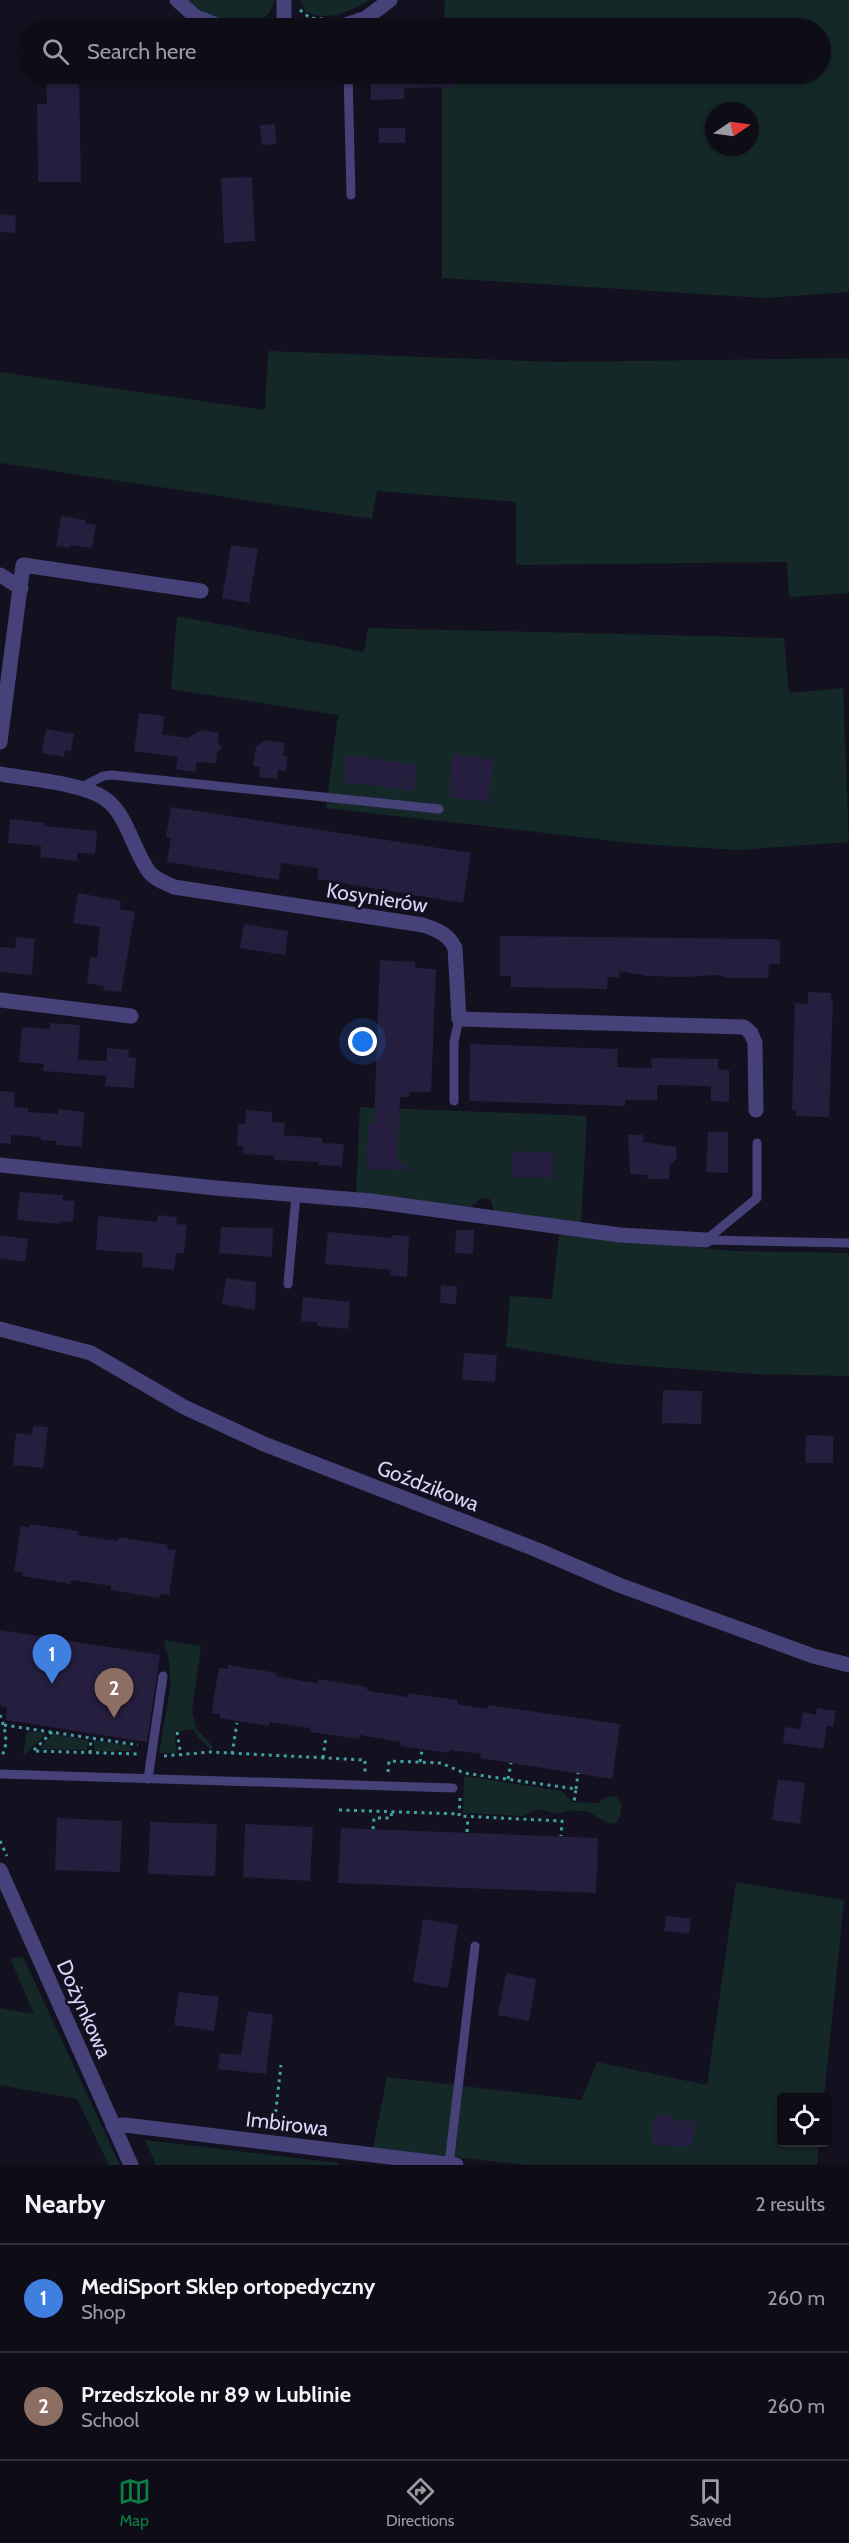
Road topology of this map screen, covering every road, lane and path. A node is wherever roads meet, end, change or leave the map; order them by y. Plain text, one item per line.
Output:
1 (177, 0) edge
2 (284, 0) edge
3 (390, 0) edge
4 (199, 18) edge
5 (284, 18) edge
6 (365, 18) edge
7 (348, 84) edge
8 (351, 195) dead end
9 (0, 575) edge
10 (21, 588) junction
11 (201, 591) dead end
12 (0, 742) edge
13 (0, 774) edge
14 (79, 788) junction
15 (439, 809) dead end
16 (0, 1000) edge
17 (131, 1016) dead end
18 (459, 1019) junction
19 (454, 1101) dead end
20 (756, 1110) dead end
21 (757, 1143) dead end
22 (0, 1165) edge
23 (296, 1195) junction
24 (706, 1240) junction
25 (849, 1243) edge
26 (288, 1284) dead end
27 (0, 1329) edge
28 (849, 1665) edge
29 (163, 1676) dead end
30 (0, 1715) edge
31 (237, 1723) dead end
32 (4, 1725) junction
33 (52, 1732) junction
34 (177, 1732) dead end
35 (326, 1736) dead end
36 (91, 1738) junction
37 (422, 1750) dead end
38 (90, 1753) junction
39 (138, 1754) junction
40 (232, 1754) junction
41 (152, 1755) junction
42 (181, 1756) junction
43 (0, 1758) edge
44 (323, 1758) junction
45 (420, 1762) junction
46 (511, 1763) dead end
47 (376, 1772) dead end
48 (460, 1772) junction
49 (387, 1773) dead end
50 (578, 1773) dead end
51 (0, 1774) edge
52 (138, 1779) junction
53 (148, 1779) junction
54 (508, 1779) junction
55 (458, 1788) junction
56 (576, 1789) junction
57 (574, 1802) dead end
58 (339, 1810) dead end
59 (392, 1811) junction
60 (459, 1814) junction
61 (468, 1817) junction
62 (373, 1830) dead end
63 (467, 1832) dead end
64 (561, 1836) dead end
65 (0, 1870) edge
66 (475, 1946) dead end
67 (281, 2065) dead end
68 (113, 2126) junction
69 (272, 2144) junction
70 (130, 2165) edge
71 (453, 2165) edge

1 - 4 street
2 - 5 street
3 - 6 street
7 - 8 lane
9 - 10 street
10 - 11 street
10 - 12 street
13 - 14 street, Kosynierów
14 - 15 lane
14 - 18 street, Kosynierów
16 - 17 street
18 - 19 lane
18 - 20 street
21 - 24 lane
22 - 23 street
23 - 24 street
23 - 26 lane
24 - 25 lane
27 - 28 street, Goździkowa
29 - 41 lane
30 - 32 path
31 - 40 path
32 - 33 path
32 - 43 path
33 - 36 path
33 - 38 path
34 - 42 path
35 - 44 path
36 - 38 path
36 - 39 path
37 - 45 path
38 - 39 path
39 - 41 path
39 - 52 path
40 - 42 path
40 - 44 path
41 - 42 path
41 - 53 lane
44 - 47 path
45 - 48 path
45 - 49 path
46 - 54 path
48 - 54 path
48 - 55 path
50 - 56 path
51 - 52 lane
52 - 53 lane
53 - 55 lane
54 - 56 path
55 - 60 path
56 - 57 path
58 - 59 path
59 - 60 path
59 - 62 path
60 - 61 path
61 - 63 path
61 - 64 path
65 - 68 street, Dożynkowa
66 - 71 lane
67 - 69 path
68 - 69 street, Imbirowa
68 - 70 street, Dożynkowa
69 - 71 street, Imbirowa

